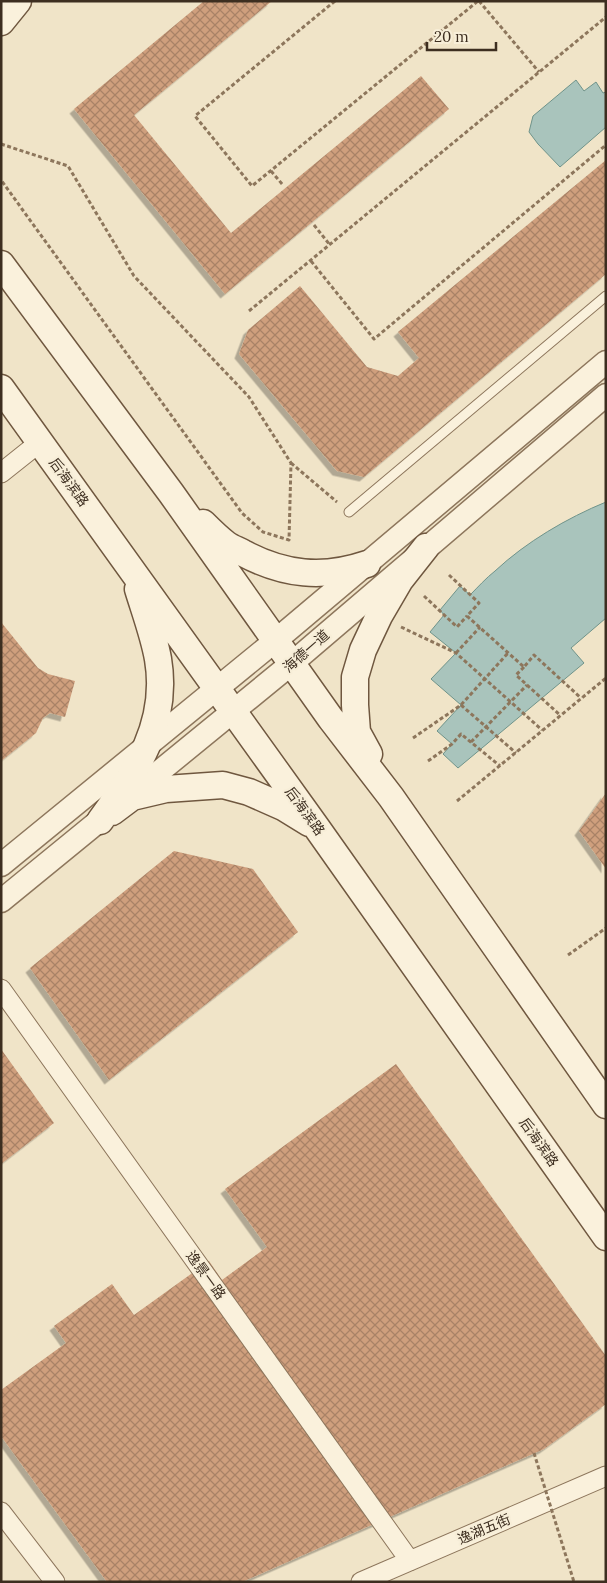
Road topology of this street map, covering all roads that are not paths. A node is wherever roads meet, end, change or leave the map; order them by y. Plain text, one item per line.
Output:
1 (12, 1) edge
2 (18, 1) edge
3 (1, 10) edge
4 (1, 22) edge
5 (1, 264) edge
6 (606, 296) edge
7 (606, 362) edge
8 (1, 388) edge
9 (606, 395) edge
10 (40, 442) junction
11 (1, 473) edge
12 (171, 494) junction
13 (349, 512) road end
14 (426, 548) junction
15 (367, 564) junction
16 (133, 571) junction
17 (275, 641) junction
18 (291, 664) junction
19 (217, 688) junction
20 (234, 711) junction
21 (146, 746) junction
22 (391, 797) junction
23 (100, 821) junction
24 (317, 828) junction
25 (1, 865) edge
26 (1, 901) edge
27 (1, 988) edge
28 (606, 1105) edge
29 (606, 1236) edge
30 (606, 1476) edge
31 (1, 1512) edge
32 (410, 1561) junction
33 (55, 1582) edge
34 (361, 1582) edge

1 - 3 main road
2 - 4 main road
5 - 12 main road
6 - 13 lane
7 - 15 street, 海德一道
8 - 10 main road, 后海滨路
9 - 14 street, 海德一道
10 - 11 street
10 - 16 main road, 后海滨路
12 - 15 main road
12 - 17 main road
14 - 18 street, 海德一道
14 - 22 main road
15 - 17 street, 海德一道
16 - 19 main road, 后海滨路
16 - 21 main road
17 - 18 main road
17 - 19 street, 海德一道
18 - 20 street, 海德一道
18 - 22 main road
19 - 20 main road, 后海滨路
19 - 21 street, 海德一道
20 - 23 street, 海德一道
20 - 24 main road, 后海滨路
21 - 23 main road
21 - 25 street, 海德一道
22 - 28 main road
23 - 24 main road
23 - 26 street, 海德一道
24 - 29 main road, 后海滨路
27 - 32 street, 逸景一路
30 - 32 street, 逸湖五街
31 - 33 street
32 - 34 street, 逸湖五街

